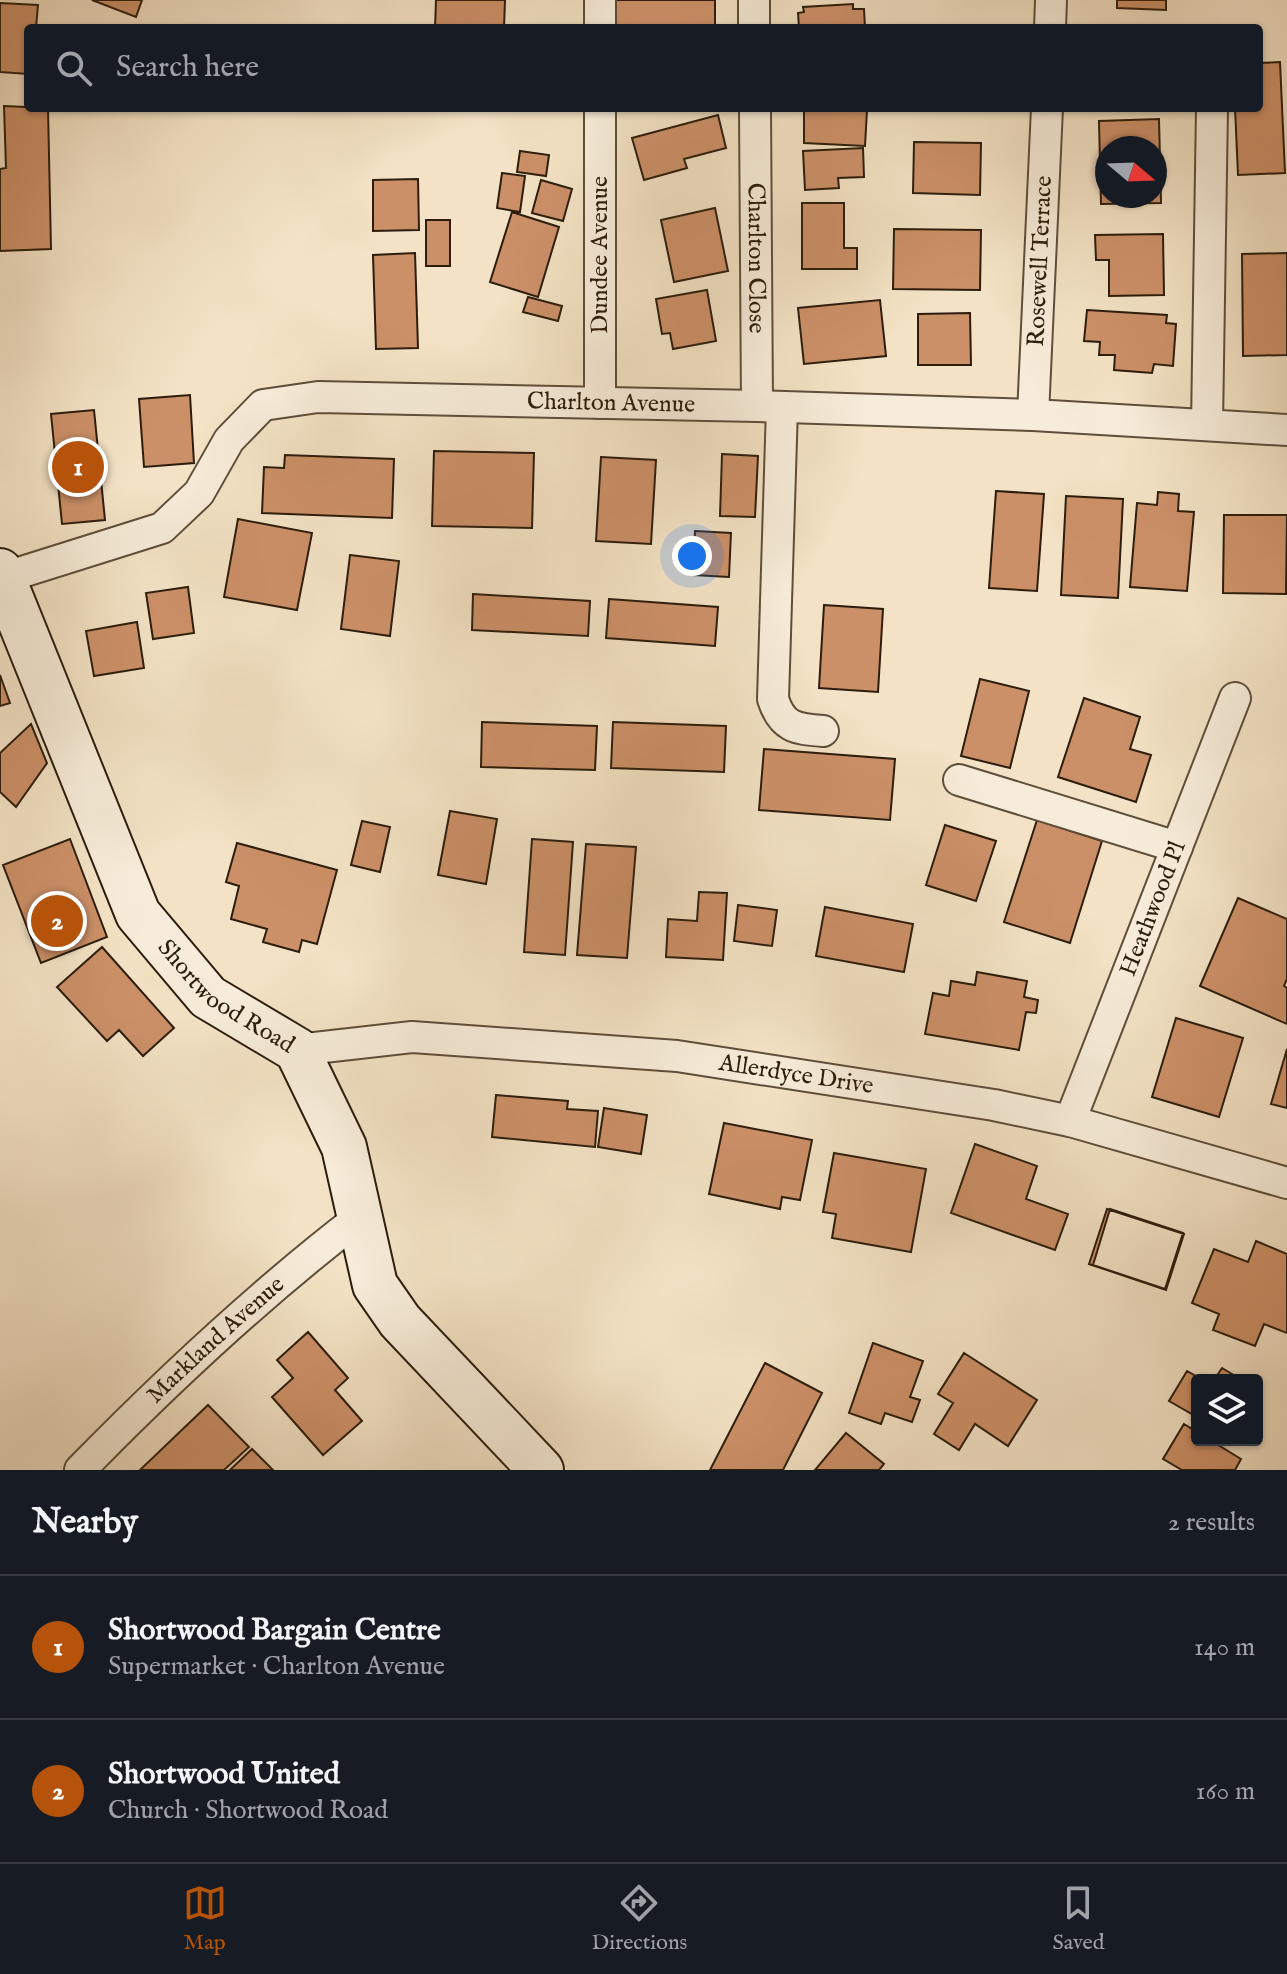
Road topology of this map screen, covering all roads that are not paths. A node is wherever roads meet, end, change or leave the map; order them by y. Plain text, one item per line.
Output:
1 (600, 0) edge
2 (754, 0) edge
3 (1051, 0) edge
4 (600, 24) edge
5 (754, 24) edge
6 (1050, 24) edge
7 (600, 112) edge
8 (755, 112) edge
9 (1047, 112) edge
10 (1212, 112) edge
11 (600, 403) junction
12 (769, 406) junction
13 (1033, 415) junction
14 (1207, 425) junction
15 (1287, 430) edge
16 (2, 574) edge
17 (1235, 698) dead end
18 (823, 731) dead end
19 (959, 780) dead end
20 (1177, 847) junction
21 (297, 1050) junction
22 (1070, 1121) junction
23 (1287, 1183) edge
24 (359, 1218) junction
25 (80, 1470) edge
26 (541, 1470) edge

1 - 4 street
2 - 5 street
3 - 6 street
7 - 11 street, Dundee Avenue
8 - 12 street, Charlton Close
9 - 13 street, Rosewell Terrace
10 - 14 street
11 - 12 street, Charlton Avenue
11 - 16 street, Charlton Avenue
12 - 13 street, Charlton Avenue
12 - 18 street, Charlton Close
13 - 14 street, Charlton Avenue
14 - 15 street, Charlton Avenue
16 - 21 main road, Shortwood Road
17 - 20 street, Heathwood Pl
19 - 20 street
20 - 22 street, Heathwood Pl
21 - 22 street, Allerdyce Drive
21 - 24 main road, Shortwood Road
22 - 23 street, Allerdyce Drive
24 - 25 street, Markland Avenue
24 - 26 main road, Shortwood Road

